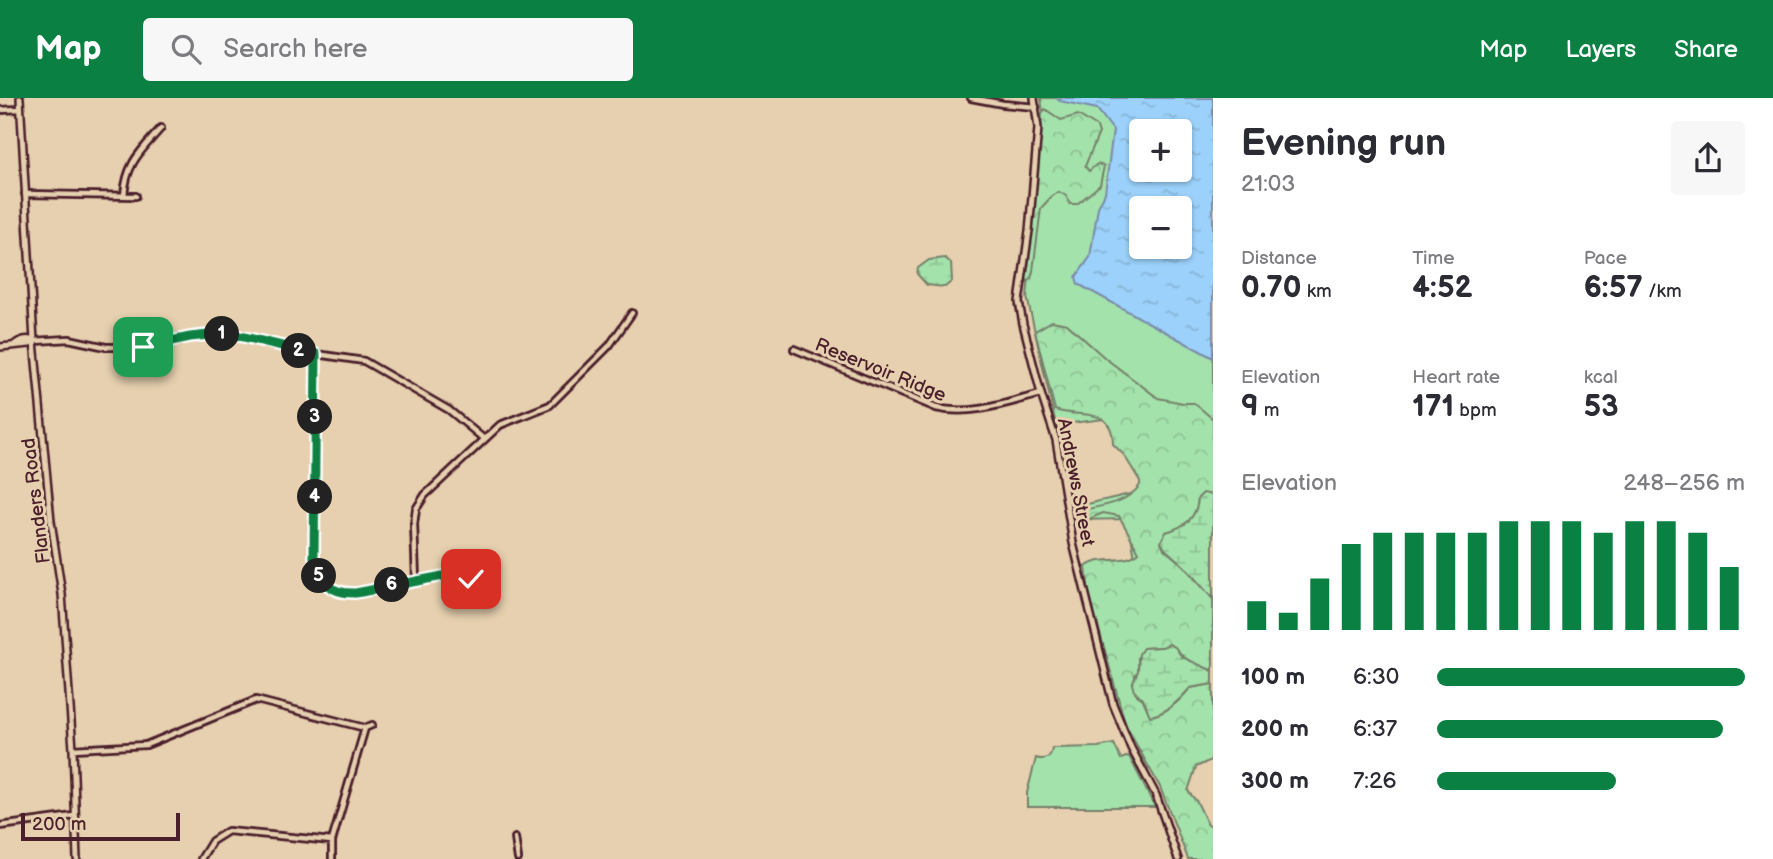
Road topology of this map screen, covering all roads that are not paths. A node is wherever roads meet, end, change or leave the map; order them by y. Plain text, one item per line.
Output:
1 (20, 98) edge
2 (971, 98) edge
3 (1034, 98) edge
4 (1037, 107) junction
5 (20, 109) junction
6 (0, 110) edge
7 (161, 128) dead end
8 (25, 194) junction
9 (124, 196) junction
10 (136, 196) dead end
11 (632, 313) dead end
12 (33, 341) junction
13 (0, 347) edge
14 (794, 349) dead end
15 (316, 354) junction
16 (1041, 394) junction
17 (484, 439) junction
18 (471, 579) dead end
19 (416, 580) junction
20 (372, 725) dead end
21 (365, 728) junction
22 (73, 749) junction
23 (74, 816) junction
24 (0, 826) edge
25 (514, 838) dead end
26 (332, 841) junction
27 (77, 859) edge
28 (201, 859) edge
29 (332, 859) edge
30 (518, 859) edge
31 (1178, 859) edge

1 - 5 street, Flanders Road
2 - 4 street
3 - 4 street, Andrews Street
4 - 16 street, Andrews Street
5 - 6 street
5 - 8 street, Flanders Road
7 - 9 street
8 - 9 street
8 - 12 street, Flanders Road
9 - 10 street
11 - 17 street
12 - 13 street
12 - 15 street
12 - 22 street, Flanders Road
14 - 16 street, Reservoir Ridge
15 - 17 street
15 - 19 street
16 - 31 street, Andrews Street
17 - 19 street
18 - 19 street
20 - 21 street
21 - 22 street
21 - 26 street
22 - 23 street, Flanders Road
23 - 24 street
23 - 27 street, Flanders Road
25 - 30 street
26 - 28 street
26 - 29 street

